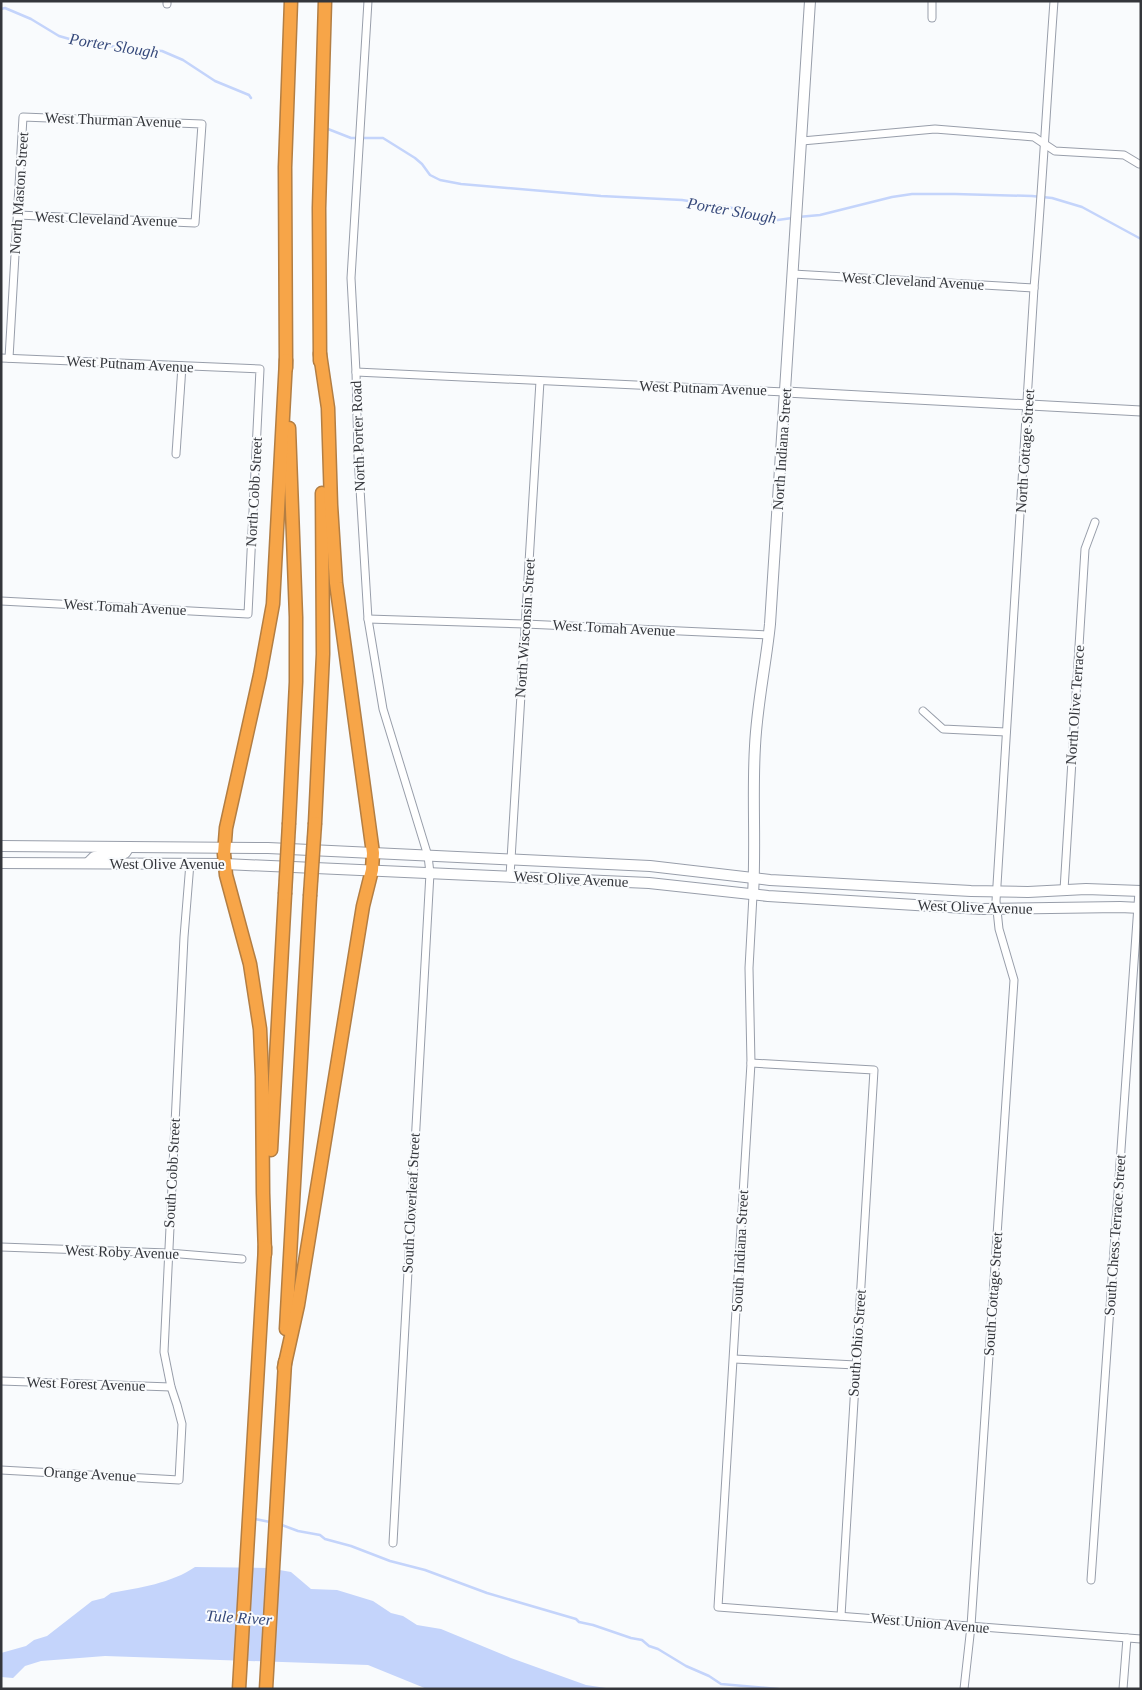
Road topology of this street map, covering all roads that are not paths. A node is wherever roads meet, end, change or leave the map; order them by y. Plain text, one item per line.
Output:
1 (291, 1) edge
2 (325, 1) edge
3 (368, 1) edge
4 (810, 1) edge
5 (932, 1) edge
6 (1054, 1) edge
7 (932, 18) dead end
8 (24, 117) joint
9 (802, 141) junction
10 (1044, 144) junction
11 (1139, 164) dead end
12 (18, 215) junction
13 (195, 222) joint
14 (793, 274) junction
15 (1034, 288) junction
16 (320, 354) junction
17 (5, 358) edge
18 (286, 360) junction
19 (182, 366) junction
20 (260, 370) joint
21 (356, 372) junction
22 (540, 381) junction
23 (786, 392) junction
24 (1028, 405) junction
25 (1141, 411) edge
26 (176, 454) dead end
27 (1095, 522) dead end
28 (1, 601) edge
29 (248, 614) joint
30 (368, 619) junction
31 (525, 624) junction
32 (769, 635) junction
33 (923, 711) dead end
34 (1006, 732) junction
35 (1, 846) edge
36 (129, 847) junction
37 (224, 847) junction
38 (373, 853) junction
39 (511, 859) junction
40 (1, 863) edge
41 (88, 863) junction
42 (190, 863) junction
43 (225, 864) junction
44 (429, 864) junction
45 (372, 870) junction
46 (510, 876) junction
47 (754, 878) junction
48 (1064, 890) junction
49 (1140, 891) edge
50 (754, 895) junction
51 (996, 901) junction
52 (1140, 908) edge
53 (750, 1063) junction
54 (1, 1247) edge
55 (168, 1253) junction
56 (265, 1254) junction
57 (242, 1260) dead end
58 (734, 1359) junction
59 (856, 1365) junction
60 (284, 1368) junction
61 (1, 1381) edge
62 (171, 1388) junction
63 (1, 1470) edge
64 (179, 1480) joint
65 (393, 1543) dead end
66 (1091, 1580) dead end
67 (718, 1607) joint
68 (841, 1616) junction
69 (971, 1626) junction
70 (1127, 1638) junction
71 (1141, 1639) edge
72 (239, 1689) edge
73 (266, 1689) edge
74 (964, 1689) edge
75 (1123, 1689) edge

1 - 18 highway
2 - 16 highway
3 - 21 street, North Porter Road
4 - 9 main road, North Indiana Street
5 - 7 street
6 - 10 street, North Cottage Street
8 - 12 street, North Maston Street
8 - 13 street, West Thurman Avenue
9 - 10 street
9 - 14 main road, North Indiana Street
10 - 11 street
10 - 15 street, North Cottage Street
12 - 13 street, West Cleveland Avenue
12 - 17 street, North Maston Street
14 - 15 street, West Cleveland Avenue
14 - 23 main road, North Indiana Street
15 - 24 street, North Cottage Street
16 - 38 highway
16 - 60 highway, bridge
17 - 19 street, West Putnam Avenue
18 - 37 highway
18 - 56 highway, bridge
19 - 20 street, West Putnam Avenue
19 - 26 street
20 - 29 street, North Cobb Street
21 - 22 street, West Putnam Avenue
21 - 30 street, North Porter Road
22 - 23 street, West Putnam Avenue
22 - 31 street, North Wisconsin Street
23 - 24 street, West Putnam Avenue
23 - 32 main road, North Indiana Street
24 - 25 street, West Putnam Avenue
24 - 34 street, North Cottage Street
27 - 48 street, North Olive Terrace
28 - 29 street, West Tomah Avenue
30 - 31 street, West Tomah Avenue
30 - 44 street, North Porter Road
31 - 32 street, West Tomah Avenue
31 - 39 street, North Wisconsin Street
32 - 47 main road, North Indiana Street
33 - 34 street
34 - 51 street, North Cottage Street
35 - 36 main road, West Olive Avenue
36 - 37 main road, West Olive Avenue
36 - 41 main road
37 - 38 main road, West Olive Avenue
37 - 43 highway
38 - 44 main road, West Olive Avenue
38 - 45 highway
39 - 44 main road, West Olive Avenue
39 - 46 street, North Wisconsin Street
39 - 47 main road, West Olive Avenue
40 - 41 main road, West Olive Avenue
41 - 42 main road, West Olive Avenue
42 - 43 main road, West Olive Avenue
42 - 55 street, South Cobb Street
43 - 45 main road, West Olive Avenue
43 - 56 highway
44 - 45 main road, West Olive Avenue
44 - 46 main road, West Olive Avenue
44 - 65 street, South Cloverleaf Street
45 - 60 highway
46 - 50 main road, West Olive Avenue
47 - 50 main road, North Indiana Street
47 - 51 main road, West Olive Avenue
48 - 49 main road, West Olive Avenue
48 - 51 main road, West Olive Avenue
49 - 52 street, South Chess Terrace Street
50 - 51 main road, West Olive Avenue
50 - 53 street, South Indiana Street
51 - 52 main road, West Olive Avenue
51 - 69 street, South Cottage Street
52 - 66 street, South Chess Terrace Street
53 - 58 street, South Indiana Street
53 - 59 street, South Ohio Street
54 - 55 street, West Roby Avenue
55 - 57 street, West Roby Avenue
55 - 62 street, South Cobb Street
56 - 72 highway
58 - 59 street
58 - 67 street, South Indiana Street
59 - 68 street, South Ohio Street
60 - 73 highway
61 - 62 street, West Forest Avenue
62 - 64 street, South Cobb Street
63 - 64 street, Orange Avenue
67 - 68 street, West Union Avenue
68 - 69 street, West Union Avenue
69 - 70 street, West Union Avenue
69 - 74 street, South Cottage Street
70 - 71 street, West Union Avenue
70 - 75 street

